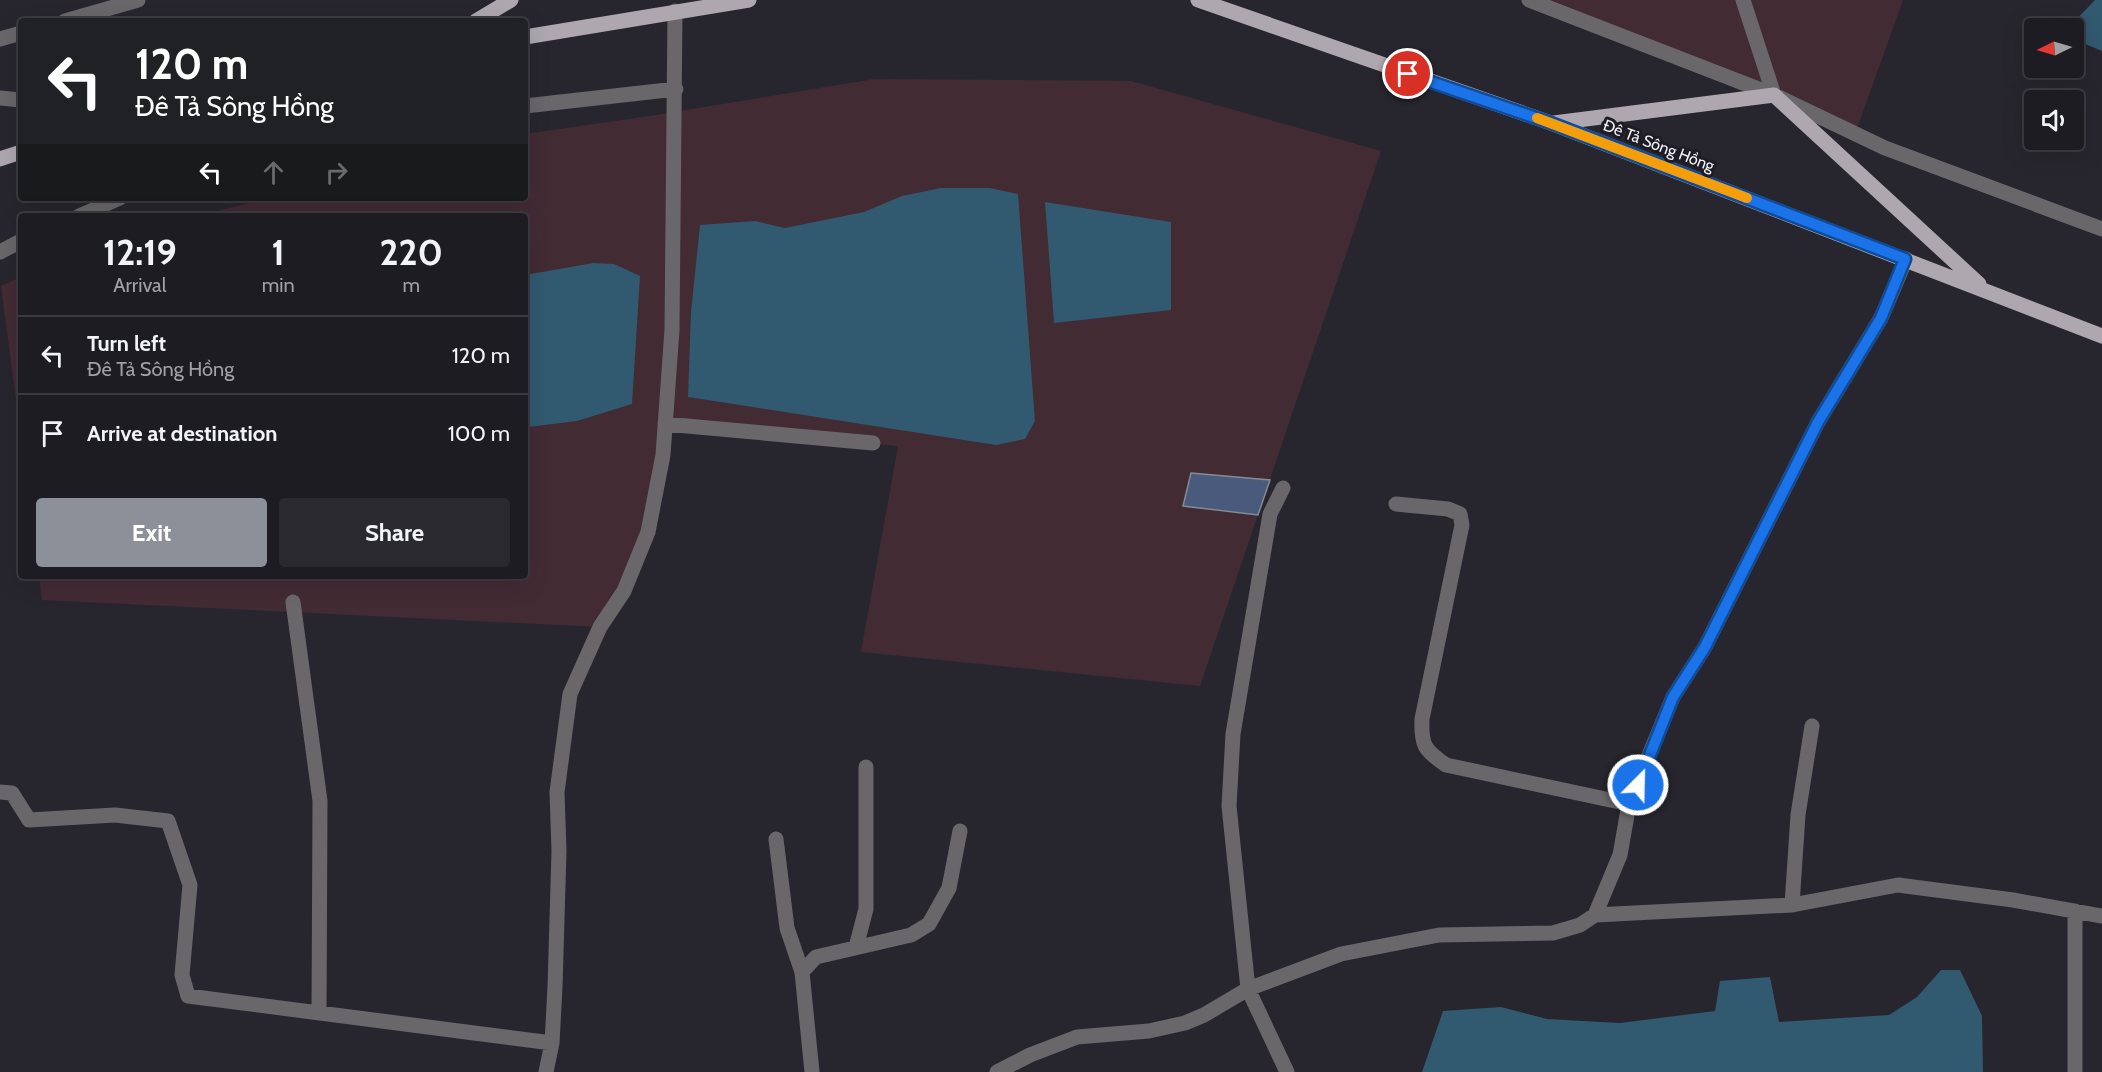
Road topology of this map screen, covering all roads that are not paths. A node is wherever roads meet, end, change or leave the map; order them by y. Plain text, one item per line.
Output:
1 (138, 0) edge
2 (511, 0) edge
3 (749, 0) edge
4 (1198, 0) edge
5 (1529, 0) edge
6 (1743, 0) edge
7 (675, 11) junction
8 (75, 18) edge
9 (481, 18) edge
10 (18, 34) edge
11 (528, 36) edge
12 (0, 39) edge
13 (676, 89) junction
14 (1774, 95) junction
15 (0, 98) edge
16 (18, 100) edge
17 (528, 106) edge
18 (1551, 123) junction
19 (18, 153) edge
20 (0, 159) edge
21 (113, 201) edge
22 (86, 213) edge
23 (2102, 229) edge
24 (18, 243) edge
25 (0, 252) edge
26 (1905, 259) junction
27 (1986, 290) junction
28 (2102, 336) edge
29 (665, 424) junction
30 (873, 443) dead end
31 (1283, 488) dead end
32 (1396, 504) dead end
33 (293, 602) dead end
34 (1812, 726) dead end
35 (866, 767) dead end
36 (0, 792) edge
37 (1629, 804) junction
38 (960, 831) dead end
39 (776, 839) dead end
40 (1792, 905) junction
41 (2075, 911) junction
42 (1595, 915) junction
43 (2102, 916) edge
44 (856, 947) junction
45 (802, 972) junction
46 (1248, 989) junction
47 (319, 1013) junction
48 (552, 1043) junction
49 (546, 1072) edge
50 (812, 1072) edge
51 (996, 1072) edge
52 (1287, 1072) edge
53 (2075, 1072) edge

1 - 8 street
2 - 9 main road
3 - 7 main road
4 - 18 main road, Đê Tả Sông Hồng
5 - 14 street
6 - 14 street
7 - 11 main road
7 - 13 street
10 - 12 street
13 - 17 street
13 - 29 street
14 - 18 main road
14 - 23 street
14 - 27 main road
15 - 16 street
18 - 26 main road, Đê Tả Sông Hồng
19 - 20 main road
21 - 22 street
24 - 25 street
26 - 27 main road, Đê Tả Sông Hồng
26 - 37 street
27 - 28 main road, Đê Tả Sông Hồng
29 - 30 street
29 - 48 street
31 - 46 street
32 - 37 street
33 - 47 street
34 - 40 street
35 - 44 street
36 - 47 street
37 - 42 street
38 - 44 street
39 - 45 street
40 - 41 street
40 - 42 street
41 - 43 street
41 - 53 street
42 - 46 street
44 - 45 street
45 - 50 street
46 - 51 street
46 - 52 street
47 - 48 street
48 - 49 street

